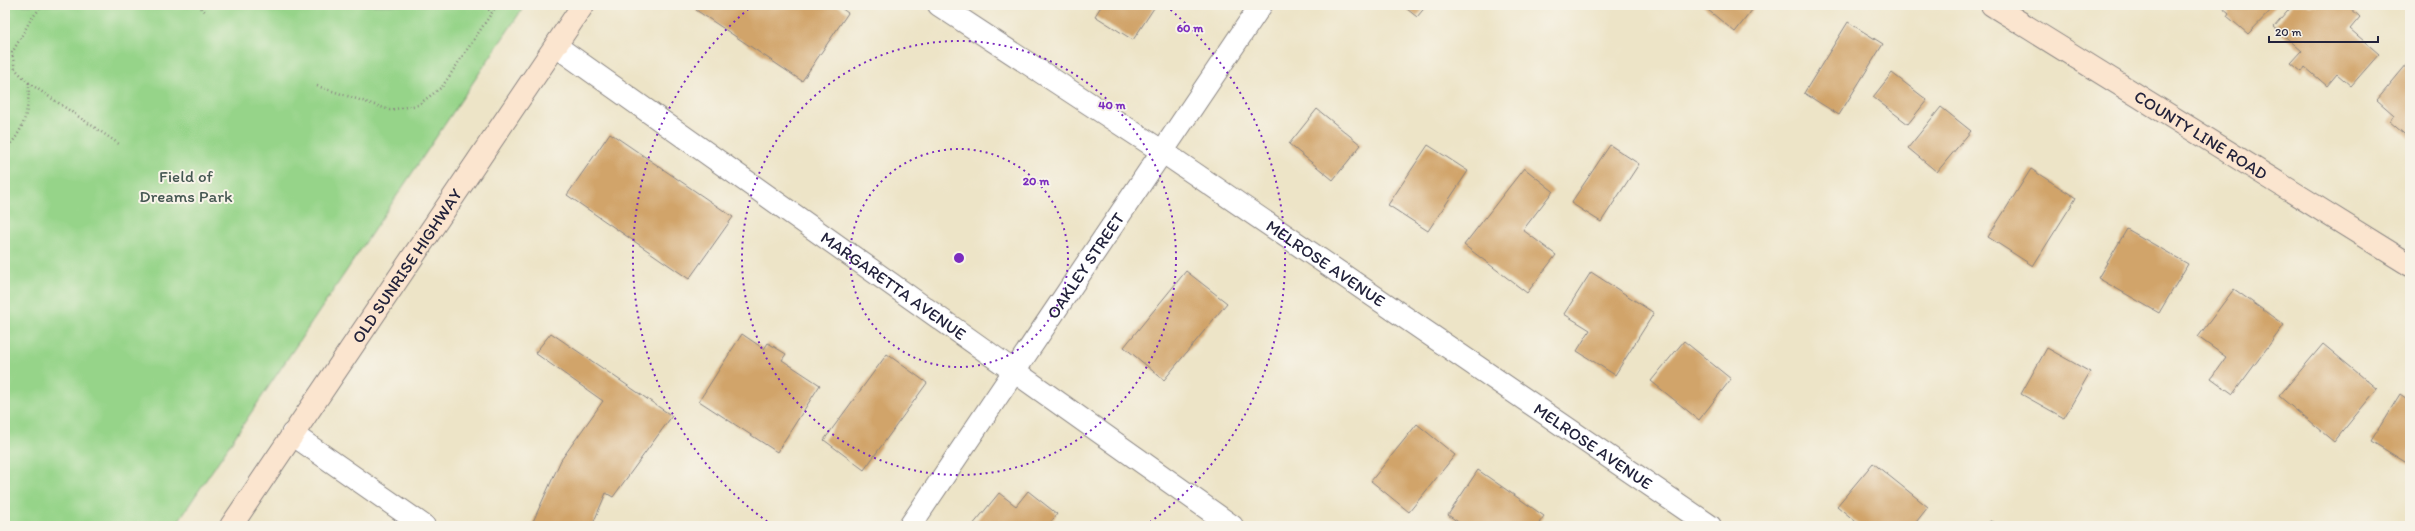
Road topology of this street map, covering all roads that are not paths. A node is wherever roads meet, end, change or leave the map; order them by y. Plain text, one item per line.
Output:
1 (583, 5) edge
2 (939, 5) edge
3 (1261, 5) edge
4 (1992, 5) edge
5 (556, 46) junction
6 (1163, 152) junction
7 (2410, 265) edge
8 (1014, 372) junction
9 (292, 434) junction
10 (230, 526) edge
11 (424, 526) edge
12 (910, 526) edge
13 (1232, 526) edge
14 (1710, 526) edge

1 - 5 main road, OLD SUNRISE HIGHWAY
2 - 6 street, MELROSE AVENUE
3 - 6 street, OAKLEY STREET
4 - 7 main road, COUNTY LINE ROAD
5 - 8 street, MARGARETTA AVENUE
5 - 9 main road, OLD SUNRISE HIGHWAY
6 - 8 street, OAKLEY STREET
6 - 14 street, MELROSE AVENUE
8 - 12 street, OAKLEY STREET
8 - 13 street, MARGARETTA AVENUE
9 - 10 main road, OLD SUNRISE HIGHWAY
9 - 11 street

